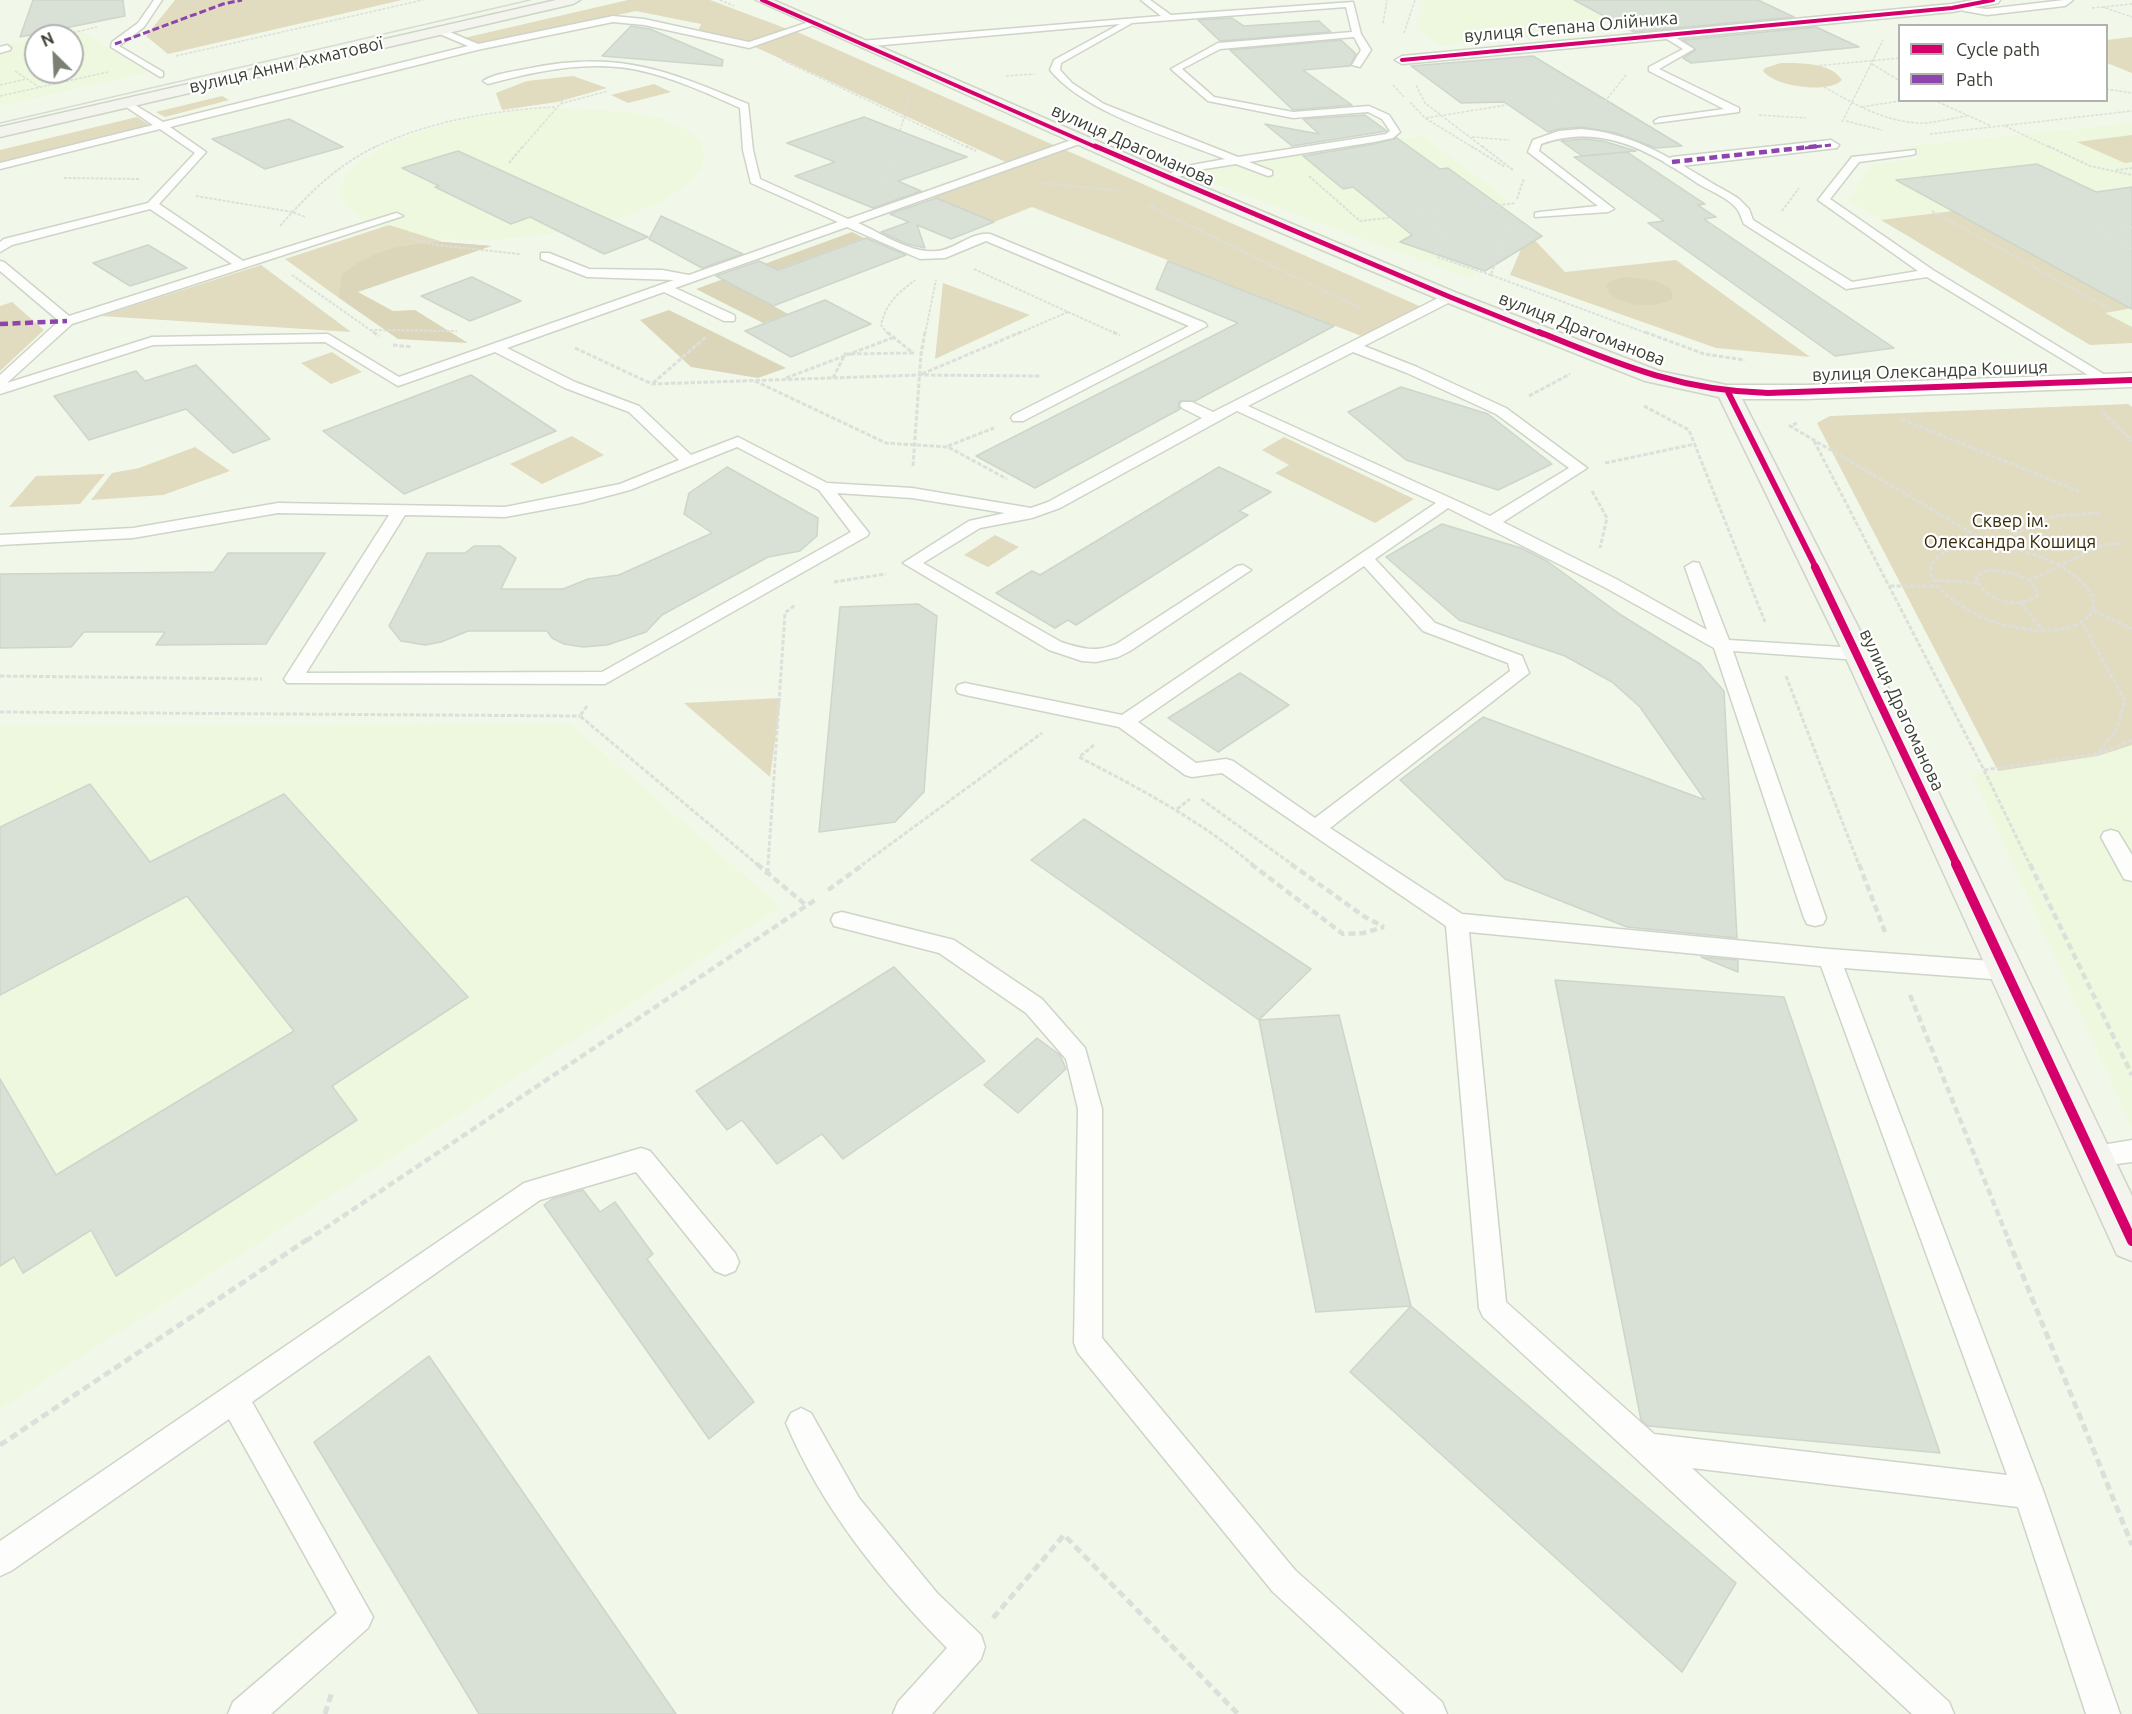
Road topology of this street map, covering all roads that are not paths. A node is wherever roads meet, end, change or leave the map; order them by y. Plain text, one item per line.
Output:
1 (158, 0) edge
2 (573, 0) edge
3 (762, 0) edge
4 (1145, 0) edge
5 (1260, 0) edge
6 (1993, 0) edge
7 (2069, 0) edge
8 (1354, 2) edge
9 (1952, 8) junction
10 (1968, 9) junction
11 (1272, 10) junction
12 (1168, 17) junction
13 (1134, 20) junction
14 (1964, 22) dead end
15 (815, 23) junction
16 (438, 30) junction
17 (1358, 34) junction
18 (1665, 34) junction
19 (861, 44) junction
20 (477, 47) junction
21 (1402, 60) dead end
22 (1357, 64) dead end
23 (166, 73) joint
24 (137, 79) dead end
25 (488, 81) dead end
26 (125, 102) junction
27 (1659, 121) dead end
28 (163, 125) junction
29 (0, 132) edge
30 (1081, 140) junction
31 (1831, 145) road end
32 (1911, 152) dead end
33 (1237, 161) junction
34 (1672, 162) junction
35 (0, 166) edge
36 (1268, 173) dead end
37 (1167, 178) junction
38 (152, 205) junction
39 (1539, 215) dead end
40 (397, 216) dead end
41 (850, 223) junction
42 (0, 248) edge
43 (545, 256) road end
44 (0, 265) edge
45 (241, 265) junction
46 (1929, 273) junction
47 (692, 279) junction
48 (665, 288) junction
49 (1450, 297) junction
50 (729, 318) road end
51 (67, 321) junction
52 (1353, 347) junction
53 (497, 348) junction
54 (1106, 373) junction
55 (1129, 378) dead end
56 (2132, 380) edge
57 (2108, 381) junction
58 (0, 382) edge
59 (0, 390) edge
60 (1728, 392) junction
61 (1187, 405) dead end
62 (1237, 406) junction
63 (1018, 418) road end
64 (1213, 418) junction
65 (689, 461) junction
66 (824, 487) junction
67 (1447, 501) junction
68 (400, 510) junction
69 (1032, 513) junction
70 (1491, 522) junction
71 (0, 540) edge
72 (1365, 558) junction
73 (1693, 567) dead end
74 (1243, 570) dead end
75 (1722, 645) junction
76 (1858, 654) junction
77 (965, 689) dead end
78 (1125, 722) junction
79 (1315, 828) junction
80 (2111, 837) dead end
81 (2132, 873) edge
82 (1815, 918) dead end
83 (842, 920) dead end
84 (1457, 922) junction
85 (1829, 958) junction
86 (2005, 971) junction
87 (2113, 1154) edge
88 (2132, 1241) edge
89 (725, 1262) dead end
90 (234, 1399) junction
91 (801, 1423) dead end
92 (1648, 1448) junction
93 (2029, 1493) junction
94 (0, 1560) edge
95 (245, 1714) edge
96 (910, 1714) edge
97 (1431, 1714) edge
98 (1937, 1714) edge
99 (2103, 1714) edge

1 - 23 lane
2 - 16 street, вулиця Анни Ахматової
3 - 15 street, вулиця Драгоманова
4 - 12 lane
5 - 11 lane
6 - 9 street, вулиця Степана Олійника
7 - 10 lane
8 - 11 lane
8 - 17 lane
9 - 10 lane
9 - 18 street, вулиця Степана Олійника
10 - 14 lane
11 - 12 lane
12 - 13 lane
13 - 19 lane
13 - 33 lane
15 - 19 street, вулиця Драгоманова
15 - 20 lane
16 - 20 lane
16 - 26 street, вулиця Анни Ахматової
17 - 22 lane
17 - 33 lane
18 - 21 street, вулиця Степана Олійника
18 - 27 lane
19 - 30 street, вулиця Драгоманова
20 - 28 lane
23 - 24 street, вулиця Анни Ахматової
25 - 41 lane
26 - 28 lane
26 - 29 street, вулиця Анни Ахматової
28 - 35 lane
28 - 38 lane
30 - 37 street, вулиця Драгоманова
30 - 41 lane
31 - 34 street
32 - 46 lane
33 - 36 lane
33 - 37 lane
34 - 39 lane
34 - 46 lane
37 - 49 street, вулиця Драгоманова
38 - 42 lane
38 - 45 lane
40 - 45 lane
41 - 47 lane
41 - 54 lane
43 - 47 lane
44 - 51 lane
45 - 51 lane
46 - 57 lane
47 - 48 lane
48 - 50 lane
48 - 53 lane
49 - 52 lane
49 - 60 street, вулиця Драгоманова
51 - 58 lane
52 - 62 lane
52 - 70 lane
53 - 59 lane
53 - 65 lane
54 - 55 lane
54 - 63 lane
56 - 57 street, вулиця Олександра Кошиця
57 - 60 street, вулиця Олександра Кошиця
60 - 76 street, вулиця Драгоманова
61 - 64 lane
62 - 64 lane
62 - 67 lane
64 - 69 lane
65 - 66 lane
65 - 68 lane
66 - 68 lane
66 - 69 lane
67 - 70 lane
67 - 72 lane
68 - 71 lane
69 - 74 lane
70 - 75 lane
72 - 78 lane
72 - 79 lane
73 - 75 lane
75 - 76 lane
75 - 82 lane
76 - 86 street, вулиця Драгоманова
77 - 78 lane
78 - 79 lane
79 - 84 lane
80 - 81 lane
83 - 97 lane
84 - 85 lane
84 - 92 lane
85 - 86 lane
85 - 93 lane
86 - 87 street, вулиця Драгоманова
87 - 88 street, вулиця Драгоманова
89 - 90 lane
90 - 94 lane
90 - 95 lane
91 - 96 lane
92 - 93 lane
92 - 98 lane
93 - 99 lane

